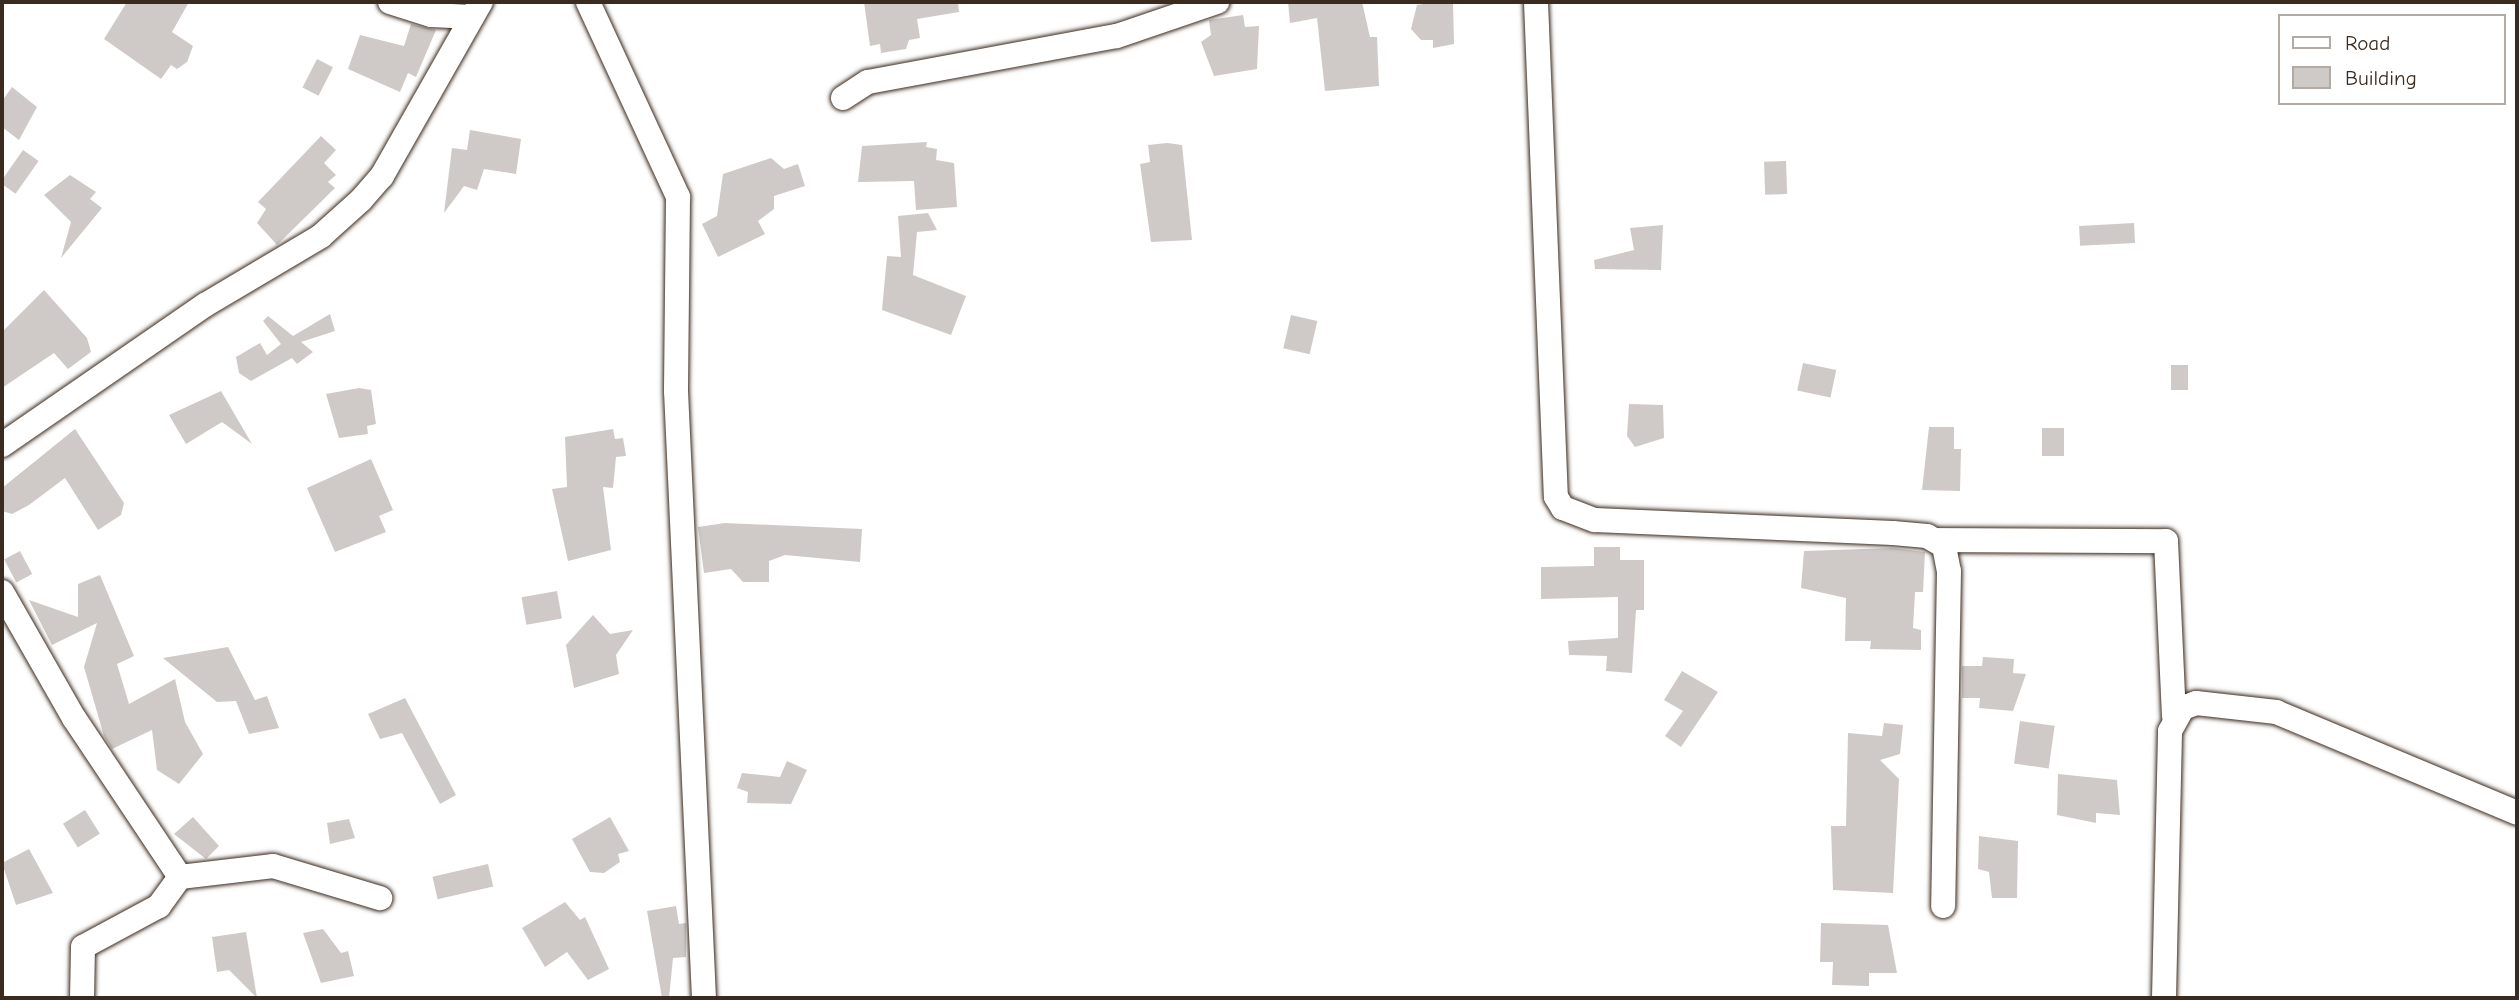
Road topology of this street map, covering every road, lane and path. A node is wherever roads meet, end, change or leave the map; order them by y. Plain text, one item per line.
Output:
1 (390, 2) edge
2 (588, 2) edge
3 (1217, 2) edge
4 (1536, 2) edge
5 (477, 9) edge
6 (843, 98) dead end
7 (2, 444) edge
8 (1938, 540) junction
9 (2, 592) edge
10 (2174, 716) junction
11 (2517, 813) edge
12 (180, 877) junction
13 (380, 898) dead end
14 (1943, 906) dead end
15 (82, 998) edge
16 (704, 998) edge
17 (2164, 998) edge

1 - 5 street
2 - 16 street
3 - 6 street
4 - 8 street
5 - 7 street
8 - 10 street
8 - 14 street
9 - 12 street
10 - 11 street
10 - 17 street
12 - 13 street
12 - 15 street

